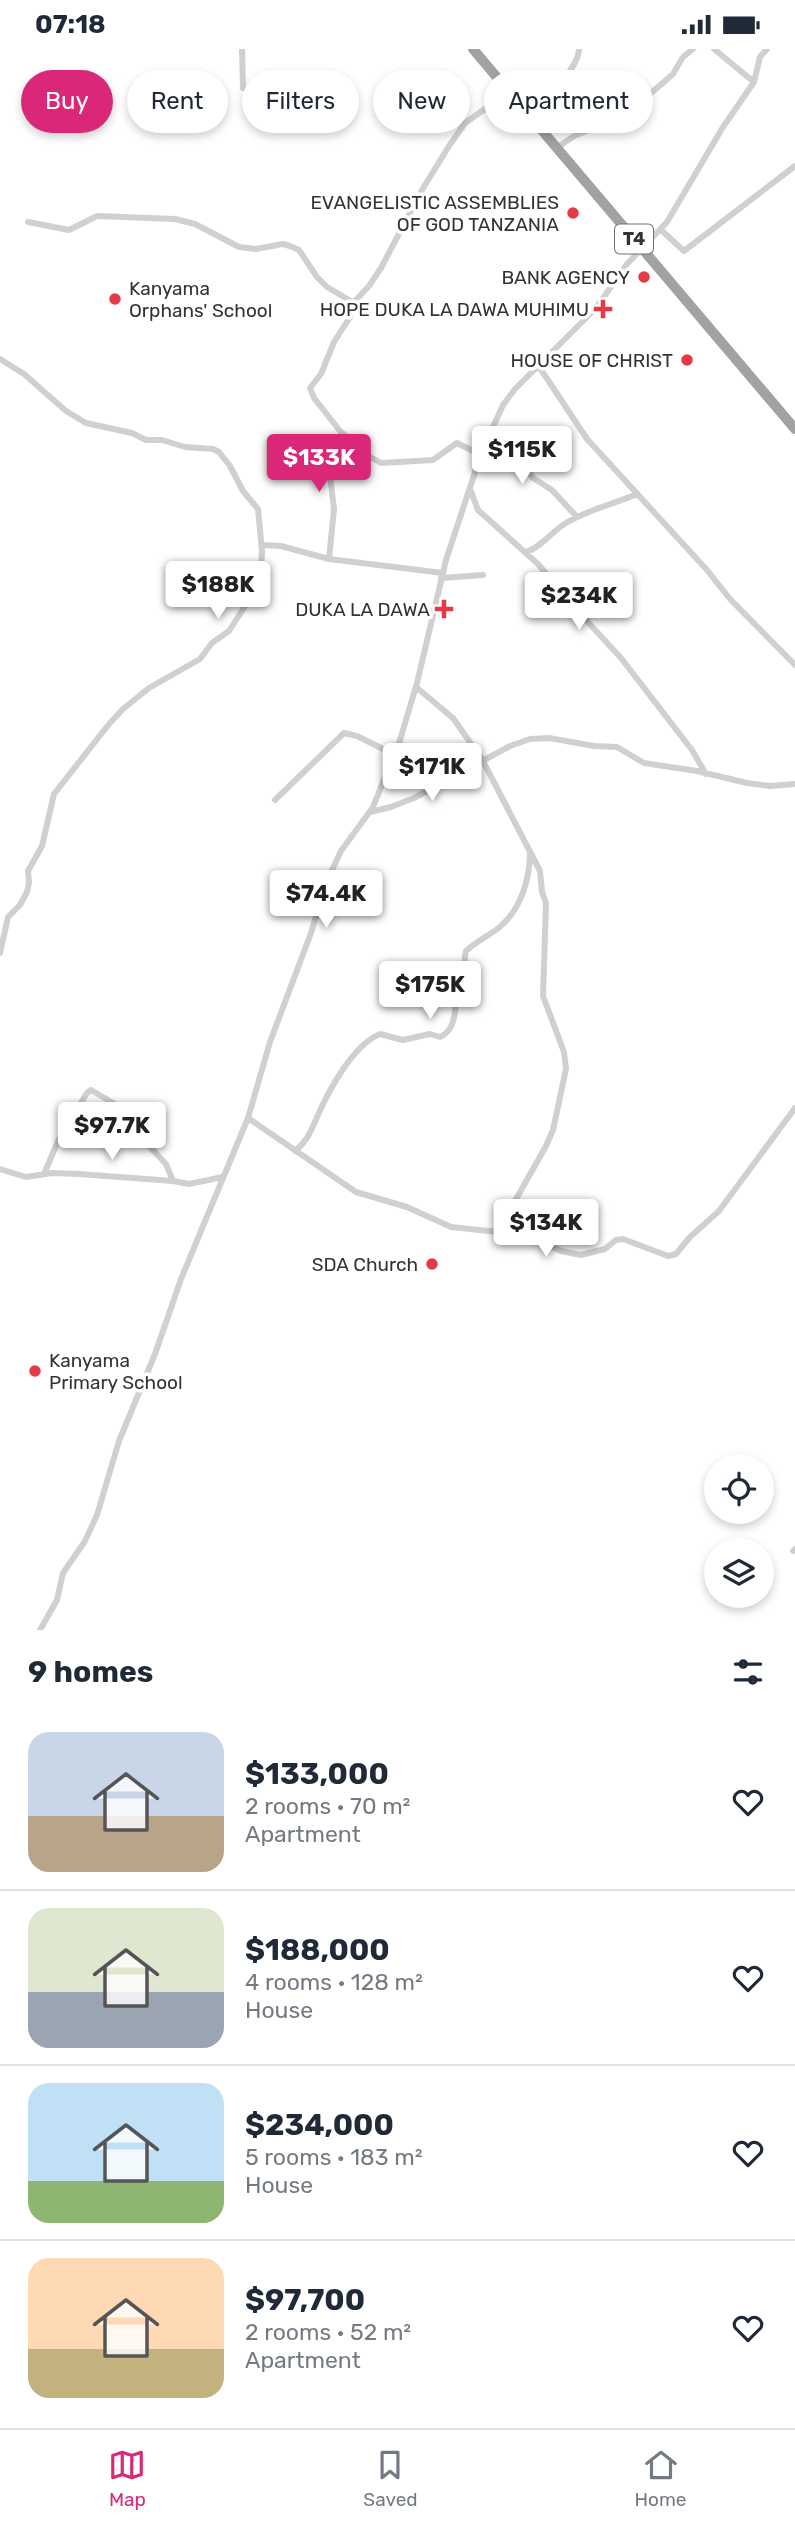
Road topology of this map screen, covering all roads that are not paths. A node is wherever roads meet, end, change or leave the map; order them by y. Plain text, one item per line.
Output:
1 (242, 49) edge
2 (474, 49) edge
3 (579, 49) edge
4 (693, 49) edge
5 (714, 49) edge
6 (767, 49) edge
7 (243, 70) edge
8 (491, 70) edge
9 (569, 70) edge
10 (754, 82) junction
11 (484, 109) edge
12 (545, 133) edge
13 (558, 148) junction
14 (795, 166) edge
15 (28, 222) dead end
16 (660, 229) junction
17 (642, 248) junction
18 (354, 303) junction
19 (0, 359) edge
20 (538, 365) junction
21 (492, 428) junction
22 (795, 429) edge
23 (349, 440) junction
24 (482, 451) junction
25 (470, 489) junction
26 (637, 494) junction
27 (577, 517) junction
28 (262, 545) junction
29 (526, 552) junction
30 (329, 559) junction
31 (442, 575) junction
32 (483, 575) dead end
33 (795, 666) edge
34 (416, 687) junction
35 (393, 754) junction
36 (483, 761) junction
37 (706, 774) junction
38 (795, 784) edge
39 (275, 800) dead end
40 (370, 812) junction
41 (530, 850) junction
42 (0, 953) edge
43 (795, 1108) edge
44 (248, 1118) junction
45 (295, 1151) junction
46 (0, 1169) edge
47 (44, 1174) junction
48 (223, 1177) junction
49 (173, 1181) junction
50 (497, 1233) junction
51 (40, 1630) edge

1 - 7 street
2 - 8 highway, T4
3 - 9 street
4 - 13 street
5 - 10 street
6 - 10 street
10 - 16 street
11 - 18 street
12 - 13 highway, T4
13 - 17 highway, T4
14 - 16 street
15 - 18 street
16 - 17 street
17 - 20 street
17 - 22 highway, T4
18 - 23 street
19 - 28 street
20 - 21 street
20 - 26 street
21 - 24 street
21 - 27 street
23 - 24 street
23 - 30 street
24 - 25 street
25 - 29 street
25 - 31 street
26 - 27 street
26 - 33 street
27 - 29 street
28 - 30 street
28 - 42 street
29 - 37 street
30 - 31 street
31 - 32 street
31 - 34 street
34 - 35 street
34 - 36 street
35 - 39 street
35 - 40 street
36 - 37 street
36 - 40 street
36 - 41 street
37 - 38 street
40 - 44 street
41 - 45 street
41 - 50 street
43 - 50 street
44 - 45 street
44 - 48 street
45 - 50 street
46 - 47 street
47 - 49 street
47 - 49 street
48 - 49 street
48 - 51 street

